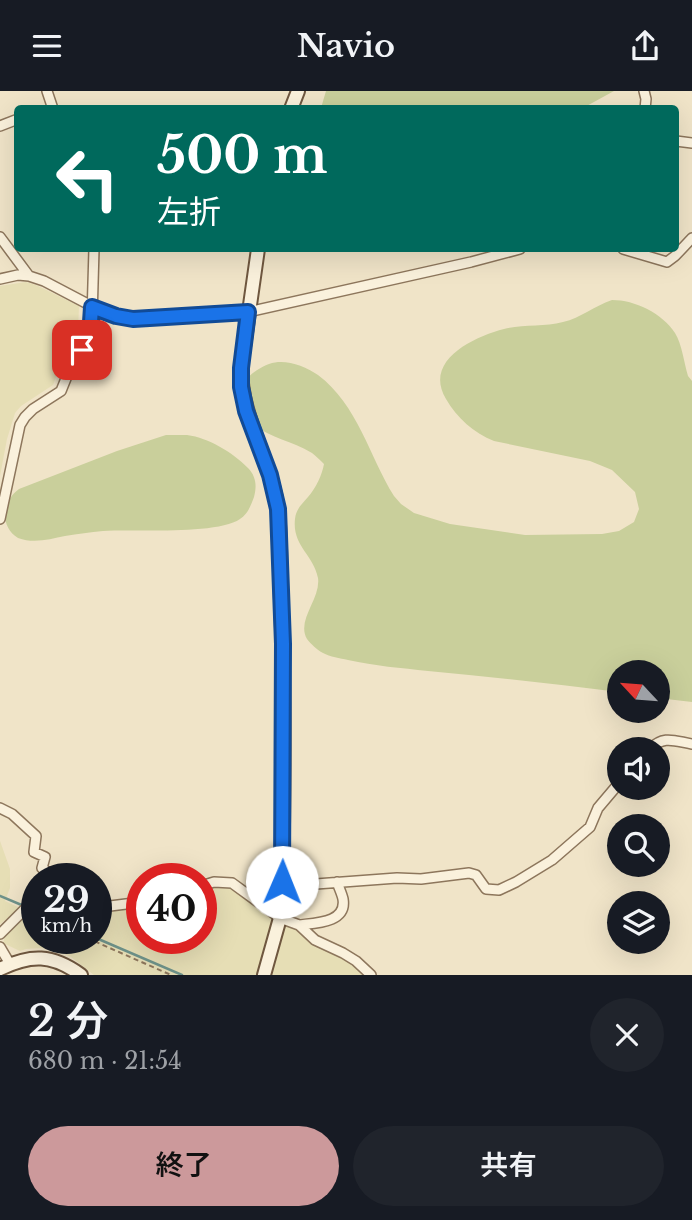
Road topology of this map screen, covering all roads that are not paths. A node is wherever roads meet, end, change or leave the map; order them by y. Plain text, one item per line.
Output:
1 (0, 237) edge
2 (692, 238) edge
3 (94, 252) edge
4 (258, 252) edge
5 (509, 252) edge
6 (633, 252) edge
7 (679, 252) edge
8 (679, 252) edge
9 (29, 276) junction
10 (0, 279) edge
11 (92, 307) junction
12 (248, 312) junction
13 (90, 337) junction
14 (91, 352) dead end
15 (0, 519) edge
16 (670, 740) edge
17 (692, 744) edge
18 (607, 797) edge
19 (0, 808) edge
20 (43, 863) edge
21 (217, 882) edge
22 (282, 882) junction
23 (337, 883) junction
24 (21, 913) edge
25 (280, 918) junction
26 (299, 925) junction
27 (0, 934) edge
28 (0, 947) edge
29 (5, 966) edge
30 (80, 975) edge
31 (264, 975) edge
32 (371, 975) edge

1 - 9 street
2 - 7 street
3 - 11 street
4 - 12 street
5 - 12 street
6 - 8 street
9 - 10 street
9 - 11 street
11 - 12 street
11 - 13 street
12 - 22 street
13 - 14 street
13 - 15 street
16 - 17 street
18 - 23 street
19 - 20 street
21 - 25 street
22 - 23 street
22 - 25 street
23 - 26 street
24 - 27 street
25 - 26 street
25 - 31 street
26 - 32 street
28 - 29 street
29 - 30 street

